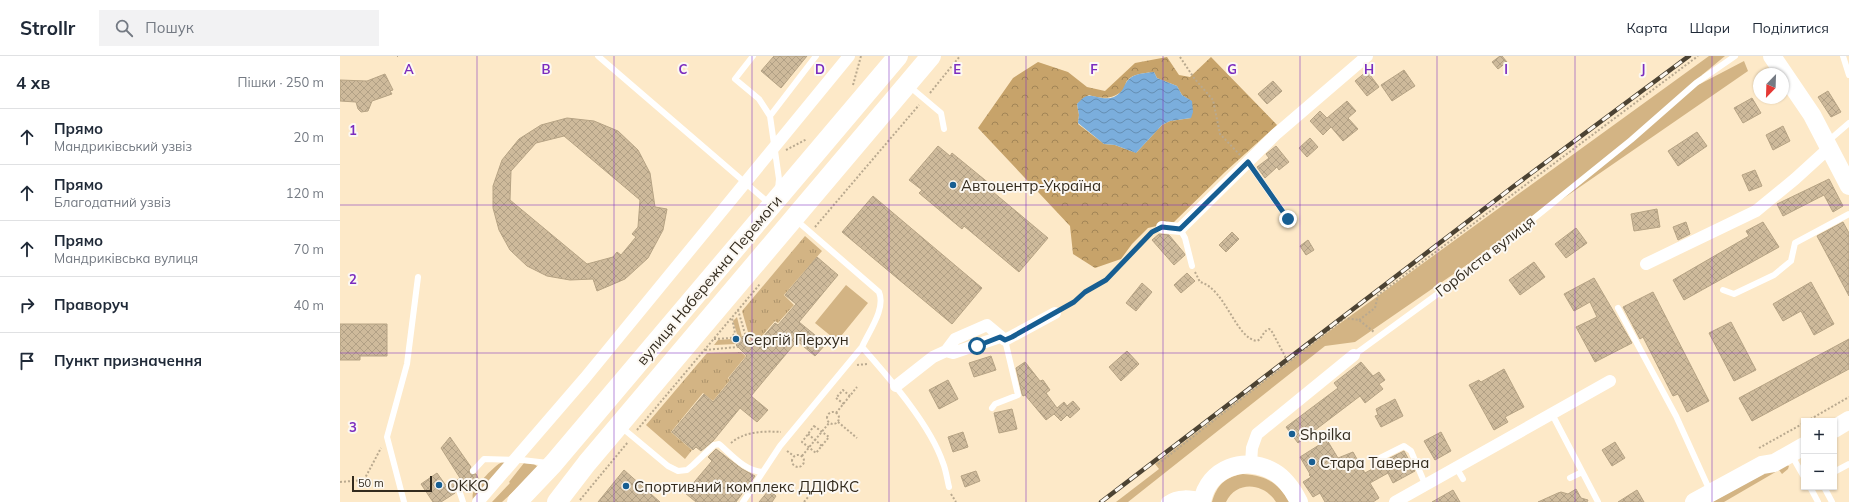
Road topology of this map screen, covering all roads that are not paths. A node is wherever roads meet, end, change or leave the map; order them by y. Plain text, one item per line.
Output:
1 (598, 56) edge
2 (753, 56) edge
3 (816, 56) edge
4 (849, 56) edge
5 (897, 56) edge
6 (930, 56) edge
7 (1367, 56) edge
8 (1735, 56) edge
9 (1772, 56) edge
10 (1843, 56) edge
11 (1849, 75) edge
12 (906, 84) junction
13 (770, 116) junction
14 (1849, 123) edge
15 (944, 129) dead end
16 (818, 139) junction
17 (1828, 146) junction
18 (774, 152) junction
19 (846, 156) junction
20 (1248, 162) junction
21 (746, 184) junction
22 (1849, 186) edge
23 (774, 202) junction
24 (1849, 214) edge
25 (794, 218) junction
26 (1288, 219) dead end
27 (1162, 227) road end
28 (1180, 229) junction
29 (1646, 264) dead end
30 (1192, 266) road end
31 (418, 277) dead end
32 (1723, 290) dead end
33 (1618, 308) dead end
34 (1055, 313) road end
35 (1003, 338) junction
36 (862, 347) junction
37 (1354, 355) joint
38 (1610, 381) dead end
39 (896, 386) junction
40 (992, 408) dead end
41 (1552, 414) junction
42 (1849, 420) edge
43 (1837, 427) edge
44 (626, 431) junction
45 (1800, 449) edge
46 (514, 460) junction
47 (1374, 461) dead end
48 (553, 464) junction
49 (1251, 464) junction
50 (1849, 464) edge
51 (1456, 466) junction
52 (1837, 470) edge
53 (473, 471) dead end
54 (762, 472) junction
55 (1582, 472) junction
56 (1570, 478) dead end
57 (1463, 479) dead end
58 (1425, 484) junction
59 (949, 487) dead end
60 (460, 490) dead end
61 (1812, 490) edge
62 (1826, 490) edge
63 (1711, 492) junction
64 (1202, 501) edge
65 (404, 502) edge
66 (463, 502) edge
67 (478, 502) edge
68 (517, 502) edge
69 (557, 502) edge
70 (743, 502) edge
71 (1168, 502) edge
72 (1300, 502) edge
73 (1394, 502) edge
74 (1598, 502) edge
75 (1694, 502) edge
76 (1818, 502) edge
77 (1832, 502) edge

1 - 21 lane
2 - 13 lane
3 - 13 lane
4 - 18 street
5 - 16 main road, вулиця Набережна Перемоги
6 - 12 main road, вулиця Набережна Перемоги
7 - 20 street
8 - 37 lane, Горбиста вулиця
9 - 17 street
10 - 11 lane
12 - 15 lane
12 - 19 main road, вулиця Набережна Перемоги
13 - 18 lane
14 - 17 lane
16 - 19 main road
16 - 23 main road, вулиця Набережна Перемоги
17 - 22 street
17 - 29 street
18 - 21 street
18 - 23 lane
19 - 25 main road, вулиця Набережна Перемоги
20 - 26 lane
20 - 28 street
21 - 23 lane
21 - 46 street
23 - 48 main road, вулиця Набережна Перемоги
24 - 32 lane
25 - 36 lane
25 - 44 main road, вулиця Набережна Перемоги
27 - 28 street
28 - 30 lane
31 - 65 lane
33 - 63 lane
34 - 35 street
35 - 39 street
35 - 40 lane
36 - 39 lane
36 - 54 lane
37 - 49 street, Горбиста вулиця
38 - 41 street
39 - 59 lane
41 - 51 street
41 - 55 lane
42 - 43 street
44 - 54 lane
44 - 69 main road, вулиця Набережна Перемоги
45 - 63 street
46 - 48 lane
46 - 53 lane
46 - 67 street
47 - 58 lane
48 - 68 main road, вулиця Набережна Перемоги
49 - 64 street
49 - 72 street
50 - 52 lane
51 - 57 lane
51 - 58 street
54 - 70 lane
55 - 56 lane
55 - 74 lane
58 - 73 street
60 - 66 lane
61 - 76 lane
62 - 77 lane
63 - 75 street
64 - 71 street

